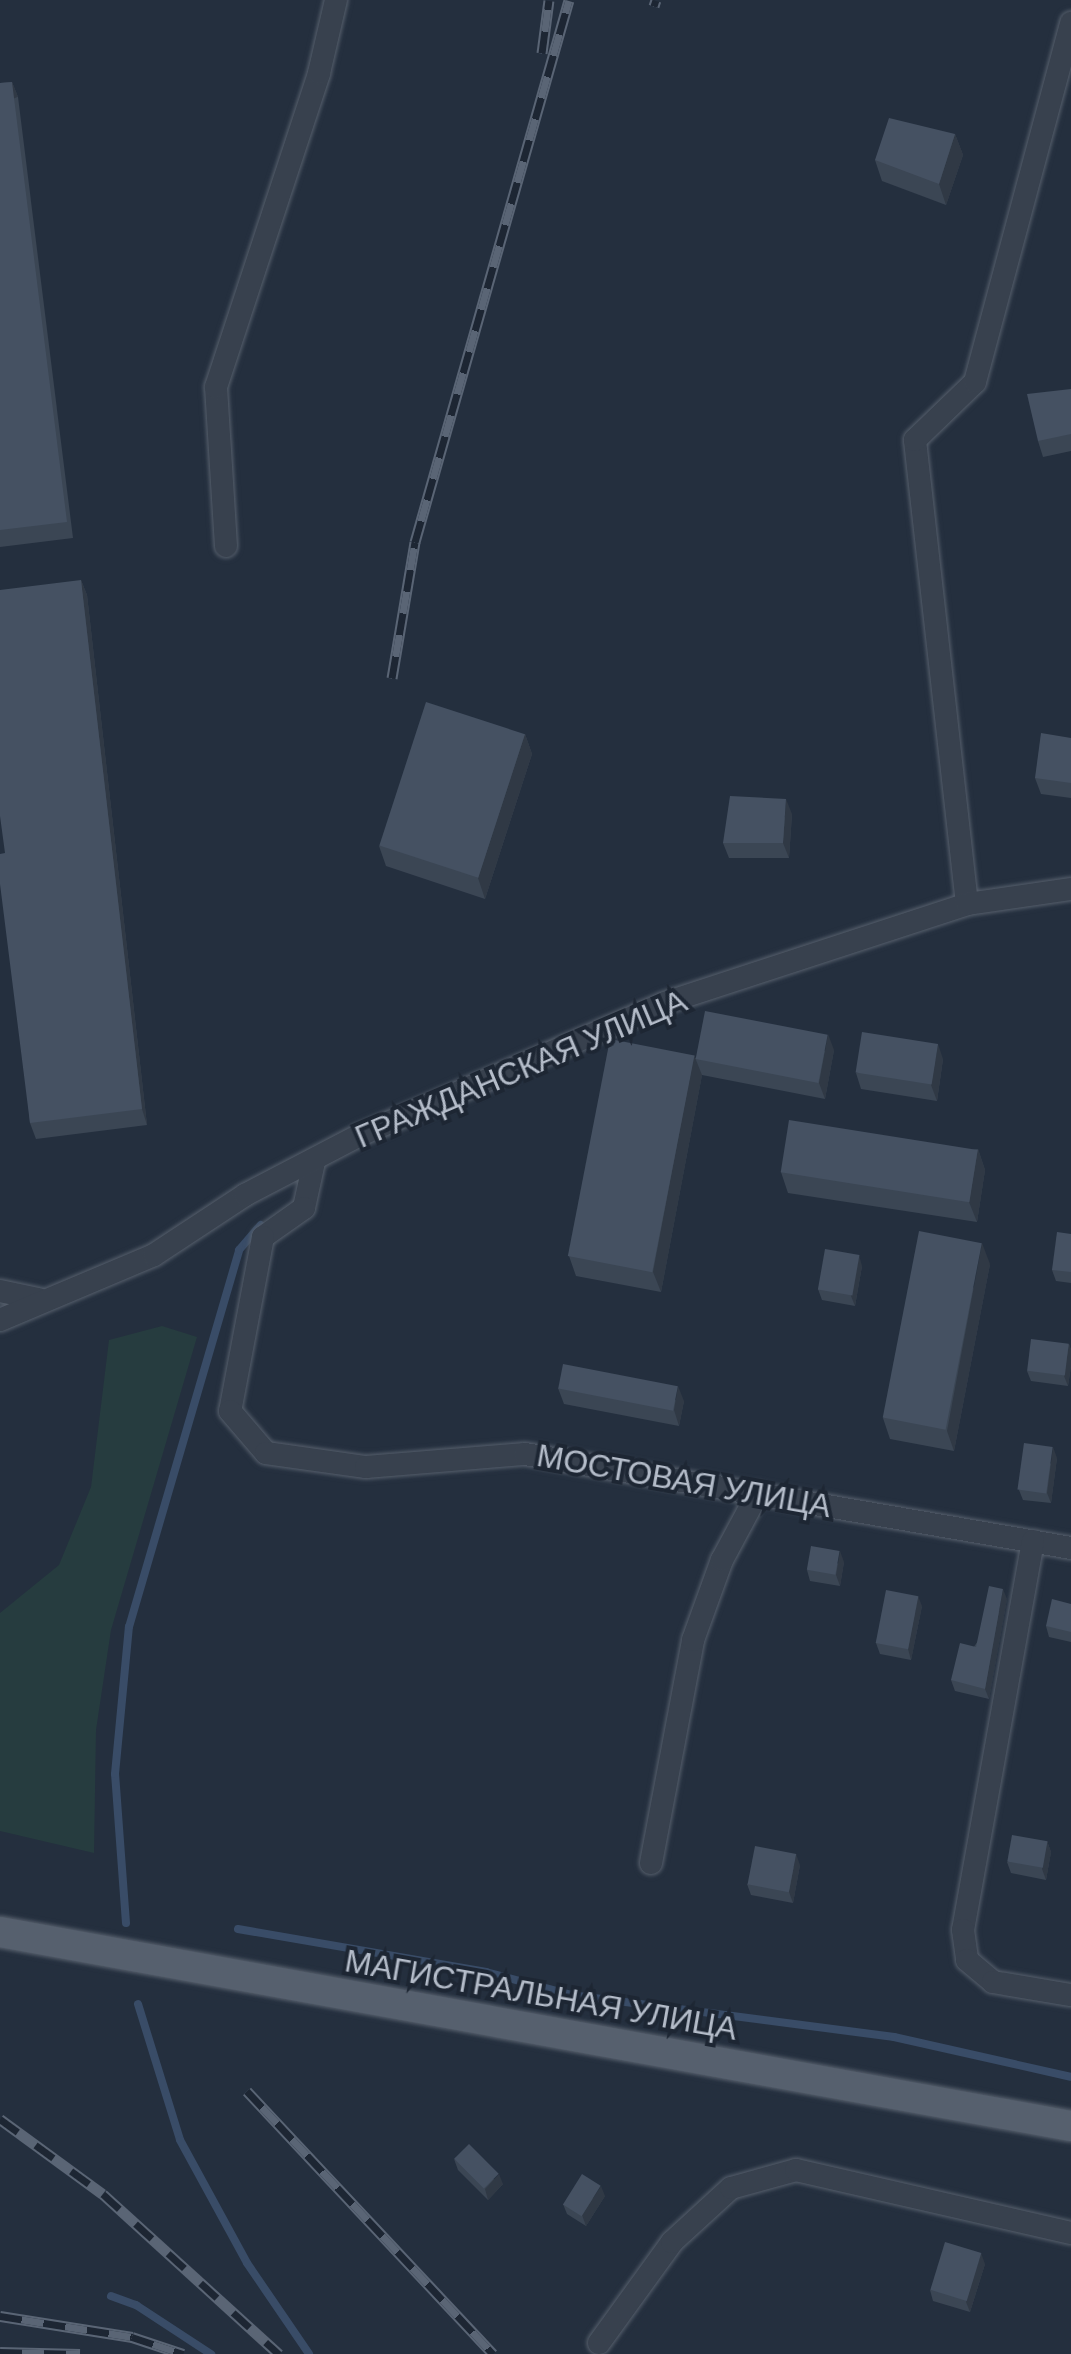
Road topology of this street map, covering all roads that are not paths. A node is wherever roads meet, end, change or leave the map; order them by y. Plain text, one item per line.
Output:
1 (336, 0) edge
2 (1071, 23) edge
3 (226, 546) dead end
4 (1071, 888) edge
5 (968, 904) junction
6 (314, 1162) junction
7 (0, 1290) edge
8 (39, 1299) junction
9 (0, 1320) edge
10 (758, 1493) junction
11 (1033, 1542) junction
12 (1070, 1545) edge
13 (650, 1863) dead end
14 (0, 1932) edge
15 (1071, 1995) edge
16 (1071, 2126) edge
17 (1071, 2233) edge
18 (600, 2343) dead end

1 - 3 street
2 - 5 street
4 - 5 street, ГРАЖДАНСКАЯ УЛИЦА
5 - 6 street, ГРАЖДАНСКАЯ УЛИЦА
6 - 8 street, ГРАЖДАНСКАЯ УЛИЦА
6 - 10 street, МОСТОВАЯ УЛИЦА
7 - 8 street
8 - 9 street, ГРАЖДАНСКАЯ УЛИЦА
10 - 11 street, МОСТОВАЯ УЛИЦА
10 - 13 street
11 - 12 street, МОСТОВАЯ УЛИЦА
11 - 15 street
14 - 16 main road, МАГИСТРАЛЬНАЯ УЛИЦА
17 - 18 street

